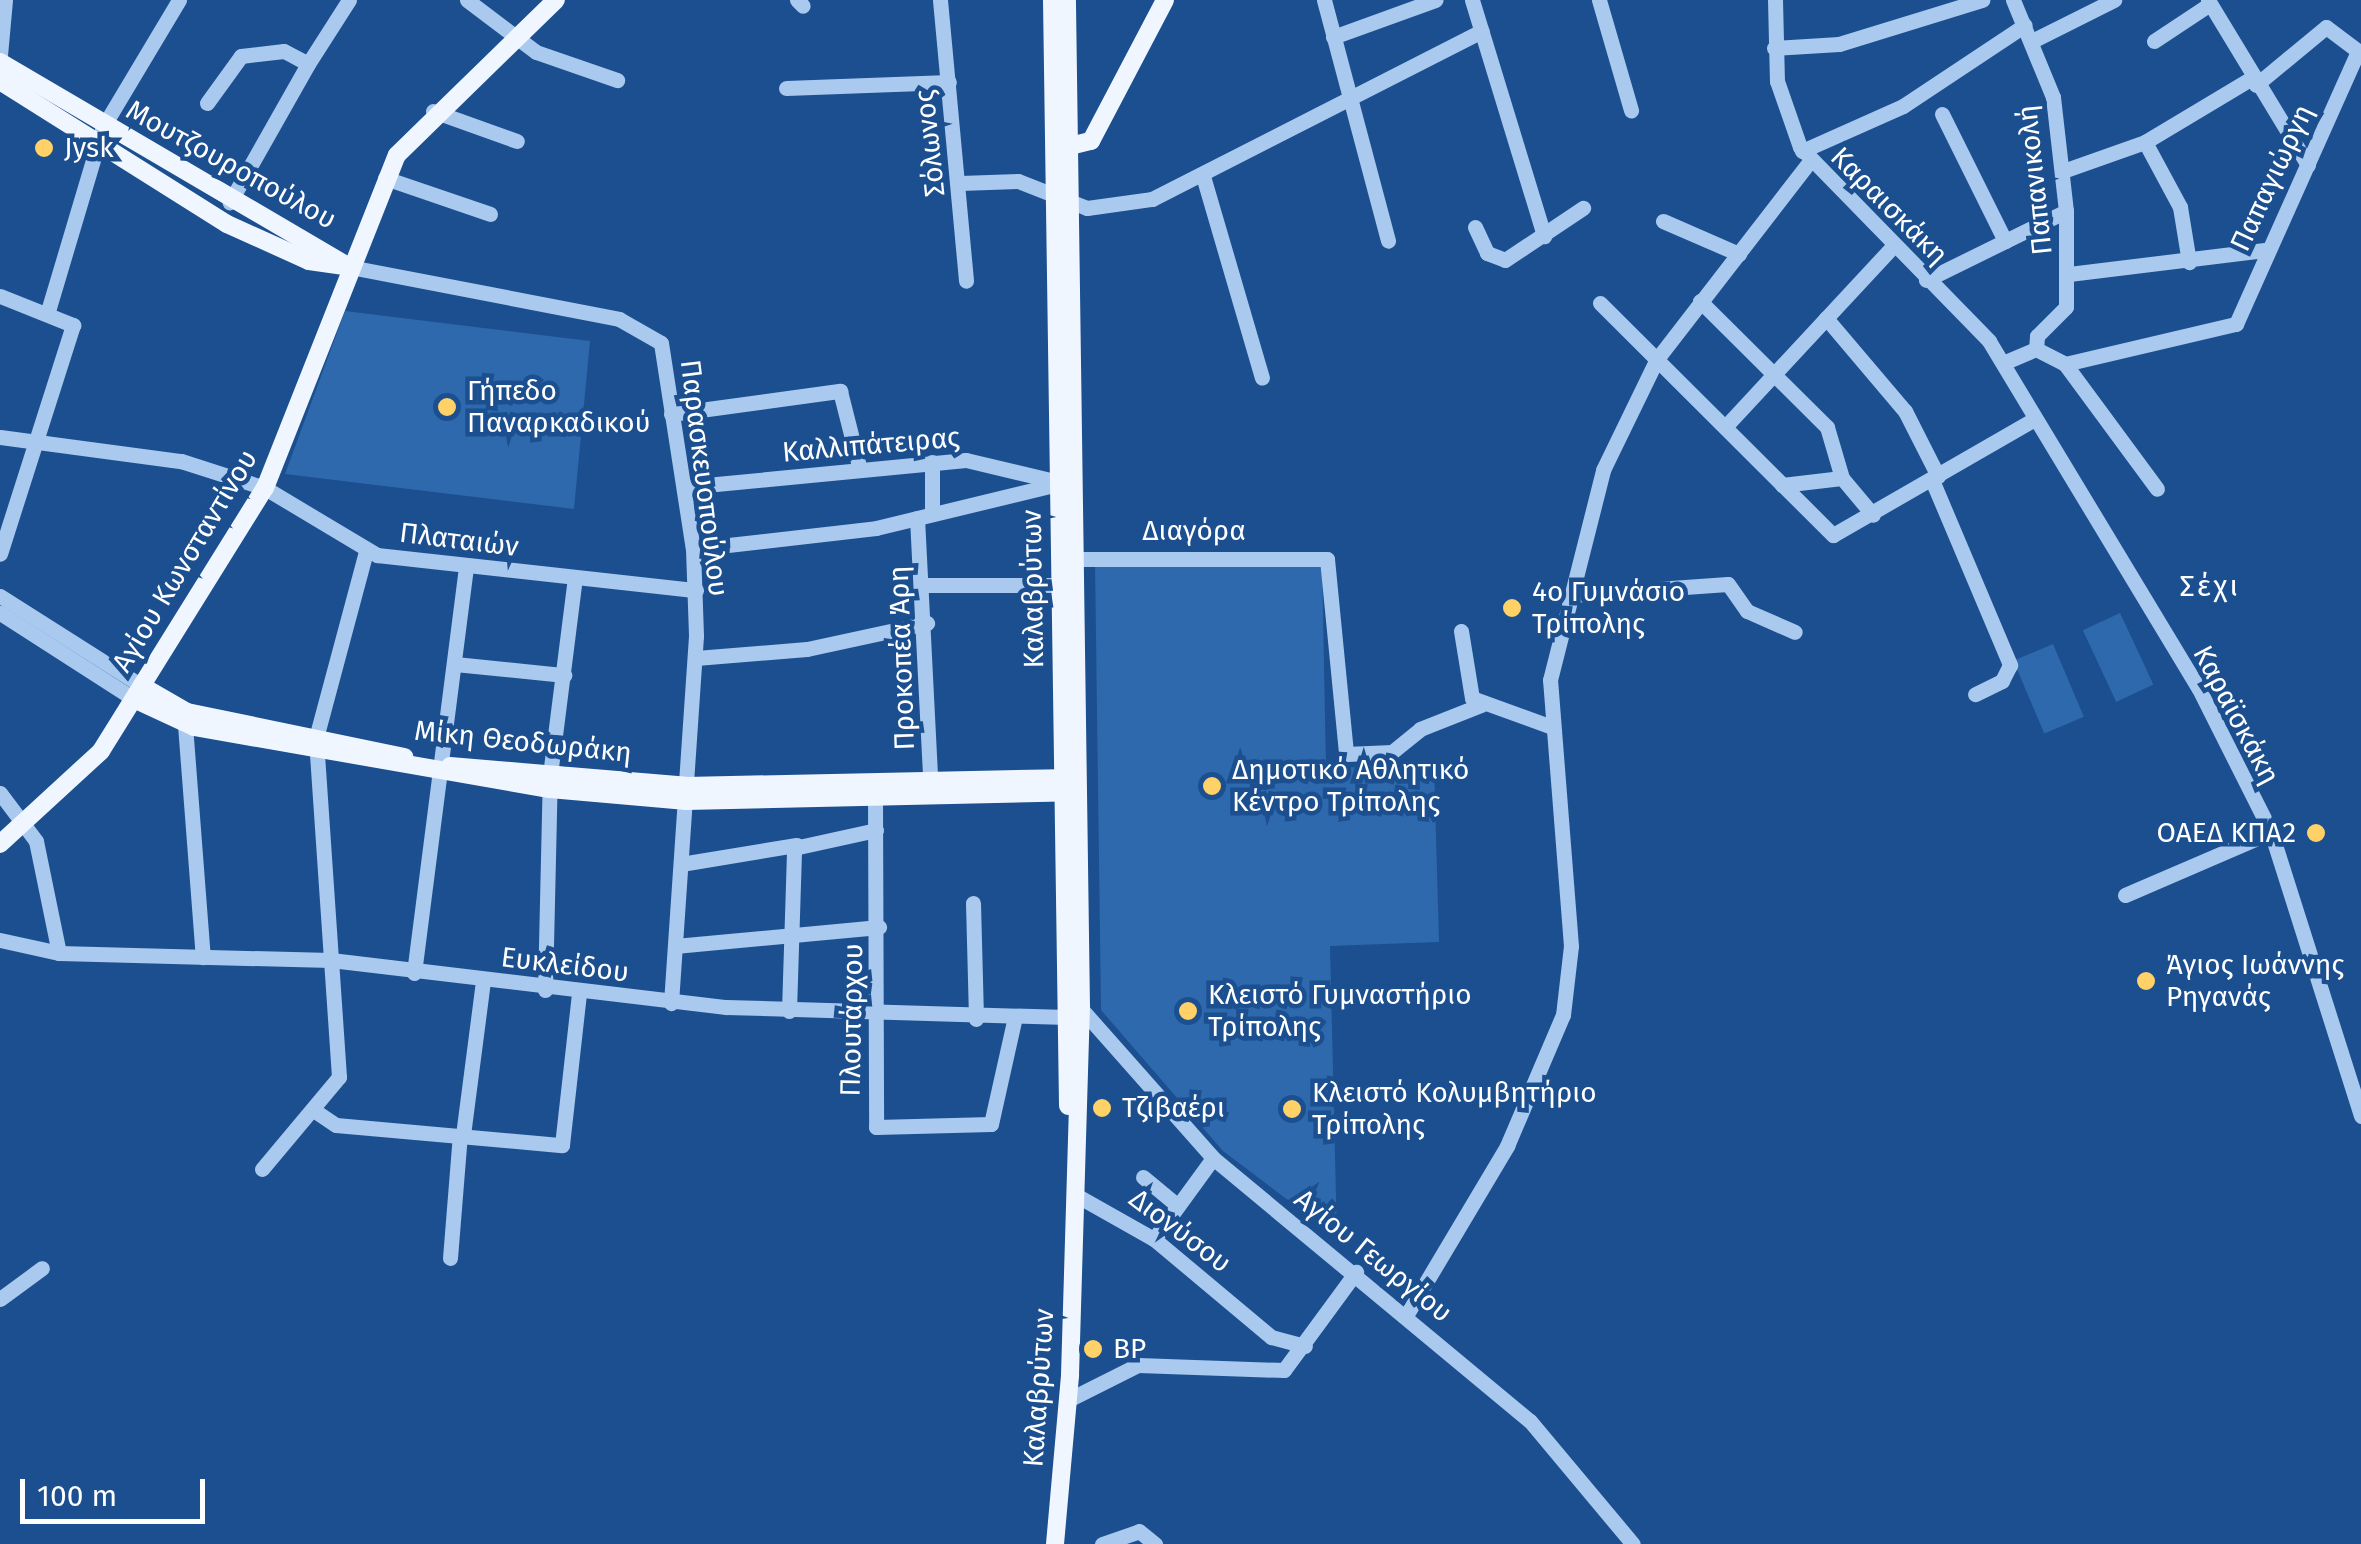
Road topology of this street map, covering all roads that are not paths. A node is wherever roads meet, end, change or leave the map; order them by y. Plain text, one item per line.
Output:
1 (5, 0) edge
2 (179, 0) edge
3 (348, 0) edge
4 (467, 0) edge
5 (556, 0) edge
6 (940, 0) edge
7 (1052, 0) edge
8 (1067, 0) edge
9 (1165, 0) edge
10 (1324, 0) edge
11 (1436, 0) edge
12 (1472, 0) edge
13 (1599, 0) edge
14 (1774, 0) edge
15 (1982, 0) edge
16 (2012, 0) edge
17 (2114, 0) edge
18 (2209, 2) edge
19 (2025, 26) junction
20 (1482, 30) junction
21 (516, 37) junction
22 (1332, 37) junction
23 (2154, 41) dead end
24 (2032, 42) junction
25 (1774, 48) junction
26 (0, 58) edge
27 (308, 64) junction
28 (617, 80) dead end
29 (0, 81) edge
30 (949, 82) junction
31 (2254, 82) junction
32 (786, 88) dead end
33 (1346, 94) junction
34 (207, 103) dead end
35 (1631, 110) dead end
36 (433, 111) junction
37 (1942, 114) dead end
38 (104, 127) junction
39 (517, 141) dead end
40 (2144, 142) junction
41 (1063, 148) junction
42 (103, 149) junction
43 (1806, 156) junction
44 (2308, 164) junction
45 (2063, 170) junction
46 (1203, 176) junction
47 (385, 178) junction
48 (960, 184) junction
49 (1061, 201) junction
50 (230, 202) junction
51 (1583, 208) dead end
52 (2066, 211) junction
53 (490, 214) dead end
54 (1663, 221) dead end
55 (1476, 227) dead end
56 (1544, 236) junction
57 (1388, 241) dead end
58 (2005, 241) junction
59 (1892, 248) junction
60 (2265, 250) junction
61 (1739, 254) junction
62 (2189, 262) junction
63 (350, 267) junction
64 (2069, 274) junction
65 (1926, 280) junction
66 (966, 281) dead end
67 (0, 296) edge
68 (1700, 301) junction
69 (1600, 304) dead end
70 (48, 312) junction
71 (1826, 318) junction
72 (2036, 349) junction
73 (1657, 358) junction
74 (2003, 363) junction
75 (2065, 364) junction
76 (1776, 372) junction
77 (1262, 378) dead end
78 (672, 414) junction
79 (2032, 420) junction
80 (1724, 427) junction
81 (0, 437) edge
82 (38, 442) junction
83 (932, 462) junction
84 (860, 470) junction
85 (1842, 478) junction
86 (1935, 478) junction
87 (1067, 482) junction
88 (1782, 484) junction
89 (684, 487) junction
90 (265, 488) junction
91 (2157, 489) dead end
92 (1873, 515) junction
93 (924, 516) junction
94 (693, 548) junction
95 (366, 551) junction
96 (0, 554) edge
97 (1068, 558) junction
98 (466, 568) junction
99 (576, 578) junction
100 (926, 585) junction
101 (1061, 585) junction
102 (696, 590) junction
103 (1571, 595) junction
104 (0, 596) edge
105 (0, 613) edge
106 (927, 622) junction
107 (1461, 630) dead end
108 (1795, 632) dead end
109 (696, 658) junction
110 (454, 664) junction
111 (564, 675) junction
112 (138, 692) junction
113 (1975, 694) dead end
114 (1482, 705) junction
115 (184, 725) junction
116 (1552, 726) junction
117 (316, 745) junction
118 (441, 771) junction
119 (550, 782) junction
120 (1070, 785) junction
121 (931, 790) junction
122 (0, 793) edge
123 (686, 794) junction
124 (875, 798) junction
125 (28, 823) junction
126 (876, 830) junction
127 (2271, 832) junction
128 (0, 844) edge
129 (796, 845) junction
130 (681, 864) junction
131 (2125, 895) dead end
132 (973, 903) dead end
133 (879, 927) junction
134 (790, 933) junction
135 (0, 940) edge
136 (676, 946) junction
137 (59, 954) junction
138 (202, 957) junction
139 (331, 960) junction
140 (414, 973) junction
141 (483, 980) junction
142 (545, 990) junction
143 (579, 994) junction
144 (671, 1003) junction
145 (1072, 1009) junction
146 (877, 1011) junction
147 (789, 1012) junction
148 (976, 1019) junction
149 (1014, 1022) junction
150 (315, 1111) junction
151 (2361, 1116) edge
152 (462, 1135) junction
153 (1213, 1158) junction
154 (262, 1168) dead end
155 (1143, 1177) dead end
156 (1074, 1185) junction
157 (1178, 1206) junction
158 (1154, 1239) junction
159 (450, 1258) dead end
160 (42, 1268) dead end
161 (1356, 1272) junction
162 (0, 1299) edge
163 (1407, 1314) junction
164 (1305, 1346) junction
165 (1068, 1400) junction
166 (1054, 1544) edge
167 (1102, 1544) edge
168 (1154, 1544) edge
169 (1633, 1544) edge

1 - 26 street
2 - 38 street
3 - 27 street
4 - 21 street
5 - 21 main road, Αγίου Κωνσταντίνου
6 - 30 street, Σόλωνος
7 - 41 main road, Καλαβρύτων
8 - 41 main road, Καλαβρύτων
9 - 41 main road
10 - 22 street
11 - 22 street
12 - 20 street
13 - 35 street
14 - 25 street, Καραισκάκη
15 - 25 street
16 - 19 street, Παπανικολή
17 - 24 street
18 - 23 street
18 - 31 street
19 - 24 street, Παπανικολή
19 - 43 street
20 - 33 street
20 - 56 street
21 - 28 street
21 - 36 main road, Αγίου Κωνσταντίνου
22 - 33 street
24 - 45 street, Παπανικολή
25 - 43 street, Καραισκάκη
26 - 38 main road, Μουτζουροπούλου
27 - 34 street
27 - 50 street
29 - 42 main road, Μουτζουροπούλου
30 - 32 street
30 - 48 street, Σόλωνος
31 - 40 street
31 - 44 street
31 - 44 street, Παπαγιώργη
33 - 46 street
33 - 57 street
36 - 39 street
36 - 47 main road, Αγίου Κωνσταντίνου
37 - 58 street
38 - 42 street
38 - 50 main road, Μουτζουροπούλου
40 - 45 street
40 - 62 street
41 - 49 main road, Καλαβρύτων
42 - 63 main road, Μουτζουροπούλου
42 - 70 street
43 - 59 street, Καραισκάκη
43 - 61 street
44 - 60 street, Παπαγιώργη
45 - 52 street, Παπανικολή
46 - 49 street
46 - 77 street
47 - 53 street
47 - 63 main road, Αγίου Κωνσταντίνου
48 - 49 street
48 - 66 street, Σόλωνος
49 - 87 main road, Καλαβρύτων
50 - 63 main road, Μουτζουροπούλου
51 - 56 street
52 - 58 street
52 - 64 street, Παπανικολή
54 - 61 street
55 - 56 street
58 - 65 street
59 - 65 street, Καραισκάκη
59 - 71 street
60 - 62 street
60 - 75 street, Παπαγιώργη
61 - 68 street
62 - 64 street
63 - 78 street, Παρασκευοπούλου
63 - 90 main road, Αγίου Κωνσταντίνου
64 - 72 street, Παπανικολή
65 - 74 street, Καραισκάκη
67 - 70 street
68 - 73 street
68 - 76 street
69 - 73 street
70 - 82 street
71 - 76 street
71 - 86 street
72 - 74 street
72 - 75 street
73 - 80 street
73 - 103 street
74 - 79 street, Καραισκάκη
75 - 91 street
76 - 80 street
76 - 85 street
78 - 84 street
78 - 89 street, Παρασκευοπούλου
79 - 86 street
79 - 127 street, Καραϊσκάκη
80 - 88 street
81 - 82 street, Πλαταιών
82 - 90 street, Πλαταιών
82 - 96 street
83 - 84 street, Καλλιπάτειρας
83 - 87 street, Καλλιπάτειρας
83 - 93 street, Προκοπέα Άρη
84 - 89 street, Καλλιπάτειρας
85 - 88 street
85 - 92 street
86 - 92 street
86 - 113 street
87 - 93 street
87 - 97 main road, Καλαβρύτων
88 - 92 street
89 - 94 street, Παρασκευοπούλου
90 - 95 street, Πλαταιών
90 - 112 main road, Αγίου Κωνσταντίνου
93 - 94 street
93 - 100 street, Προκοπέα Άρη
94 - 102 street, Παρασκευοπούλου
95 - 98 street, Πλαταιών
95 - 117 street
97 - 101 main road, Καλαβρύτων
97 - 114 street, Διαγόρα
97 - 120 main road, Καλαβρύτων
98 - 99 street, Πλαταιών
98 - 110 street
99 - 102 street, Πλαταιών
99 - 111 street
100 - 101 street
100 - 106 street, Προκοπέα Άρη
101 - 120 main road, Καλαβρύτων
102 - 109 street, Παρασκευοπούλου
103 - 108 street
103 - 116 street
104 - 112 street, Μίκη Θεοδωράκη
105 - 112 street, Μίκη Θεοδωράκη
106 - 109 street
106 - 121 street, Προκοπέα Άρη
107 - 114 street
109 - 123 street, Παρασκευοπούλου
110 - 111 street
110 - 118 street
111 - 119 street
112 - 115 main road, Μίκη Θεοδωράκη
112 - 117 main road, Μίκη Θεοδωράκη
112 - 125 main road, Αγίου Κωνσταντίνου
114 - 116 street
115 - 117 main road, Μίκη Θεοδωράκη
115 - 138 street
116 - 163 street
117 - 118 main road, Μίκη Θεοδωράκη
117 - 139 street
118 - 119 main road, Μίκη Θεοδωράκη
118 - 140 street
119 - 123 main road, Μίκη Θεοδωράκη
119 - 142 street
120 - 121 main road, Μίκη Θεοδωράκη
120 - 145 main road, Καλαβρύτων
121 - 123 main road, Μίκη Θεοδωράκη
121 - 124 main road, Μίκη Θεοδωράκη
122 - 125 street
123 - 124 main road, Μίκη Θεοδωράκη
123 - 130 street, Παρασκευοπούλου
124 - 126 street, Πλουτάρχου
125 - 128 main road, Αγίου Κωνσταντίνου
125 - 137 street
126 - 129 street
126 - 133 street, Πλουτάρχου
127 - 131 street
127 - 151 street, Καραϊσκάκη
129 - 130 street
129 - 134 street
130 - 136 street, Παρασκευοπούλου
132 - 148 street
133 - 134 street
133 - 146 street, Πλουτάρχου
134 - 136 street
134 - 147 street
135 - 137 street, Ευκλείδου
136 - 144 street, Παρασκευοπούλου
137 - 138 street, Ευκλείδου
138 - 139 street, Ευκλείδου
139 - 140 street, Ευκλείδου
139 - 150 street
140 - 141 street, Ευκλείδου
141 - 142 street, Ευκλείδου
141 - 152 street
142 - 143 street, Ευκλείδου
143 - 144 street, Ευκλείδου
143 - 152 street
144 - 147 street, Ευκλείδου
145 - 149 street, Ευκλείδου
145 - 153 street, Αγίου Γεωργίου
145 - 156 main road, Καλαβρύτων
146 - 147 street, Ευκλείδου
146 - 148 street, Ευκλείδου
146 - 149 street, Πλουτάρχου
148 - 149 street, Ευκλείδου
150 - 152 street
150 - 154 street
152 - 159 street
153 - 157 street
153 - 161 street, Αγίου Γεωργίου
155 - 157 street
156 - 158 street, Διονύσου
156 - 165 main road, Καλαβρύτων
157 - 158 street
158 - 164 street, Διονύσου
160 - 162 street
161 - 163 street, Αγίου Γεωργίου
161 - 164 street
163 - 169 street, Αγίου Γεωργίου
164 - 165 street
165 - 166 main road, Καλαβρύτων
167 - 168 street

